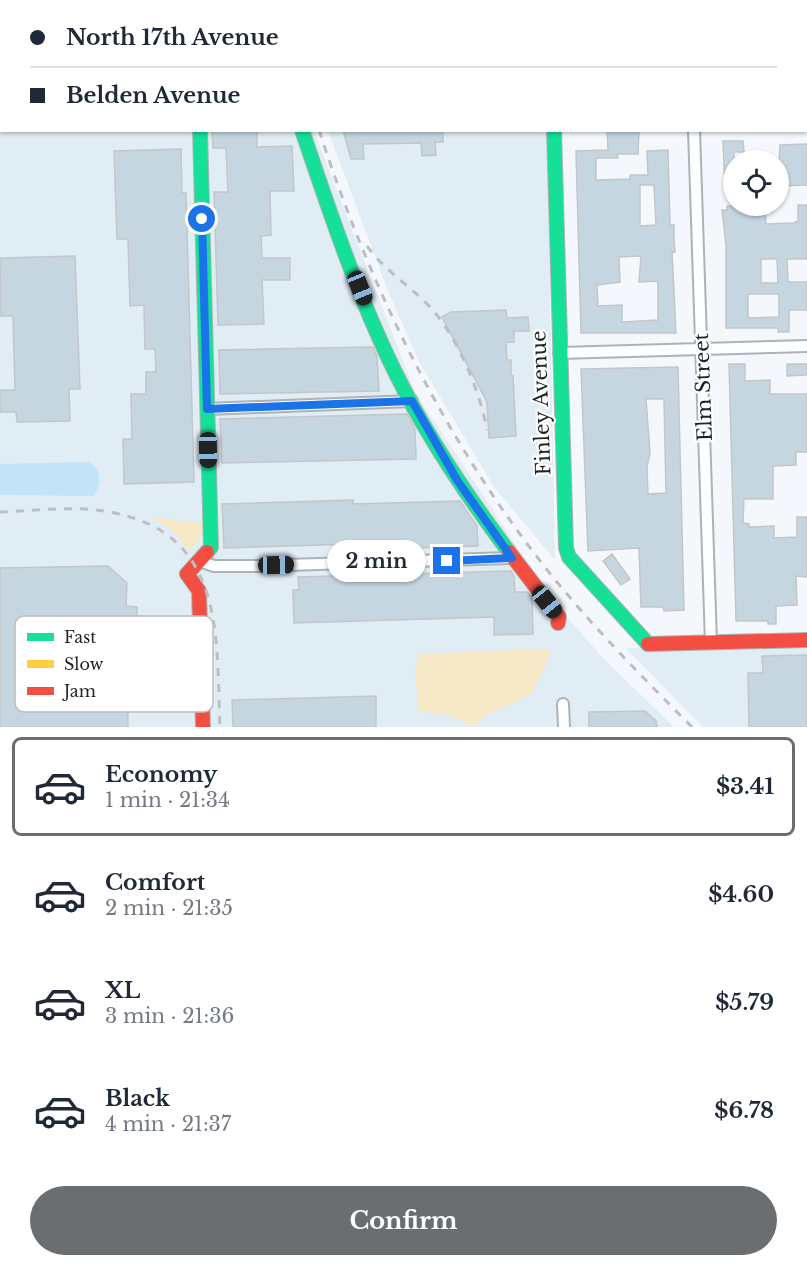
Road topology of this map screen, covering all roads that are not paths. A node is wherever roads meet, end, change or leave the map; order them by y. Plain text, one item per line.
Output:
1 (200, 132) edge
2 (303, 132) edge
3 (554, 132) edge
4 (694, 132) edge
5 (807, 346) edge
6 (702, 349) junction
7 (559, 352) junction
8 (412, 401) junction
9 (207, 409) junction
10 (512, 558) junction
11 (199, 561) junction
12 (200, 616) edge
13 (558, 623) dead end
14 (807, 640) edge
15 (711, 643) junction
16 (563, 704) dead end
17 (203, 712) edge
18 (203, 727) edge
19 (564, 727) edge

1 - 9 street
2 - 8 street
3 - 7 street, Finley Avenue
4 - 6 street, Elm Street
5 - 6 street
6 - 7 street
6 - 15 street, Elm Street
7 - 15 street, Finley Avenue
8 - 9 street
8 - 10 street
9 - 11 street
10 - 11 street
10 - 13 street
11 - 12 street
14 - 15 street
16 - 19 street
17 - 18 street

